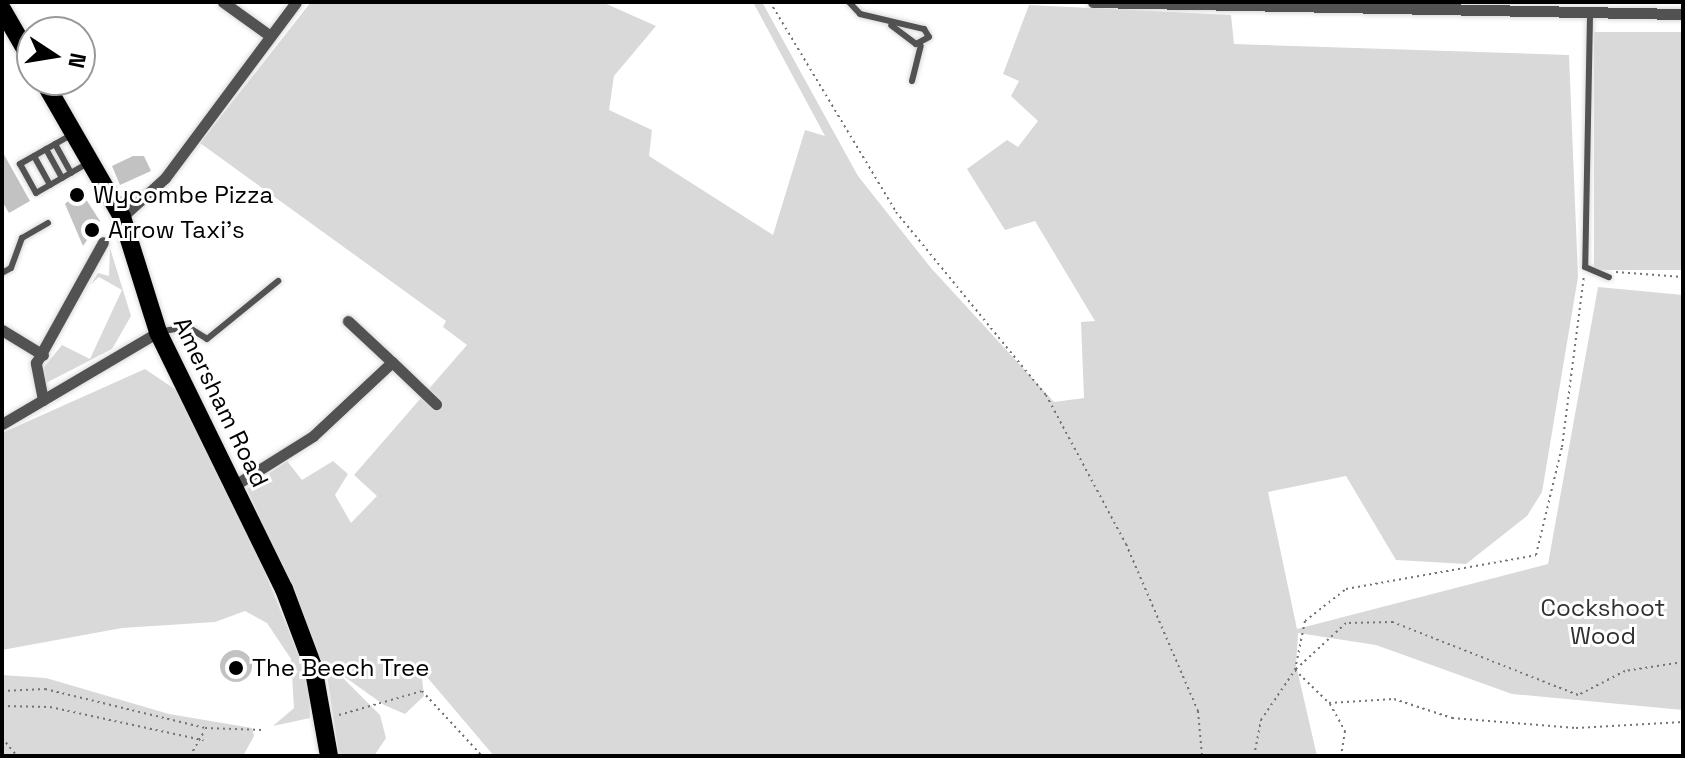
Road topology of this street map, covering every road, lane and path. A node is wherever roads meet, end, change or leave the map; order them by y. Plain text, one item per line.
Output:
1 (223, 2) edge
2 (296, 2) edge
3 (770, 2) edge
4 (849, 2) edge
5 (1093, 2) edge
6 (2, 9) edge
7 (1683, 14) edge
8 (1590, 16) junction
9 (891, 25) junction
10 (16, 33) edge
11 (269, 35) junction
12 (921, 46) junction
13 (912, 81) dead end
14 (52, 96) edge
15 (73, 134) junction
16 (55, 144) junction
17 (46, 149) junction
18 (34, 156) junction
19 (88, 163) junction
20 (71, 173) junction
21 (62, 178) junction
22 (50, 185) junction
23 (122, 217) junction
24 (48, 223) dead end
25 (103, 242) dead end
26 (1585, 267) junction
27 (2, 273) edge
28 (1609, 277) joint
29 (1683, 277) edge
30 (278, 281) dead end
31 (348, 321) dead end
32 (2, 330) edge
33 (158, 332) junction
34 (43, 355) junction
35 (392, 362) junction
36 (43, 400) junction
37 (436, 404) dead end
38 (2, 424) edge
39 (235, 485) junction
40 (1683, 662) edge
41 (1295, 670) junction
42 (2, 691) edge
43 (1329, 703) junction
44 (2, 706) edge
45 (326, 719) junction
46 (1683, 722) edge
47 (205, 728) junction
48 (263, 730) dead end
49 (2, 738) edge
50 (203, 740) junction
51 (17, 756) edge
52 (190, 756) edge
53 (329, 756) edge
54 (482, 756) edge
55 (1202, 756) edge
56 (1254, 756) edge
57 (1341, 756) edge

1 - 11 street
2 - 11 street
3 - 55 path
4 - 9 lane
5 - 8 street
6 - 10 main road
7 - 8 street
8 - 26 lane
9 - 12 lane
9 - 12 lane
11 - 23 street
12 - 13 lane
14 - 15 main road, Amersham Road
15 - 16 lane
15 - 19 main road, Amersham Road
16 - 17 lane
16 - 20 lane
17 - 18 lane
17 - 21 lane
18 - 22 lane
18 - 22 lane
19 - 20 lane
19 - 23 main road, Amersham Road
20 - 21 lane
21 - 22 lane
23 - 33 main road, Amersham Road
24 - 27 lane
25 - 34 street
26 - 28 lane
26 - 41 path
28 - 29 path
30 - 33 lane
31 - 35 street
32 - 34 street
33 - 36 street
33 - 39 main road, Amersham Road
34 - 36 street
35 - 37 street
35 - 39 street
36 - 38 street
39 - 45 main road, Amersham Road
40 - 41 path
41 - 43 path
41 - 56 path
42 - 47 path
43 - 46 path
43 - 57 path
44 - 50 path
45 - 53 main road, Amersham Road
45 - 54 path
47 - 48 path
47 - 50 path
49 - 51 path
50 - 52 path

